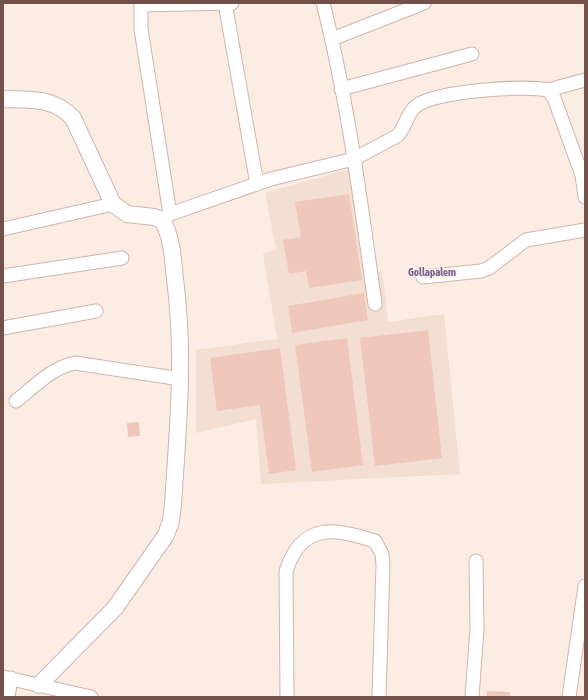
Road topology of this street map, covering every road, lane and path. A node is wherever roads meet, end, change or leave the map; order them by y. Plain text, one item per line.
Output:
1 (225, 3) edge
2 (232, 3) edge
3 (322, 3) edge
4 (424, 3) edge
5 (141, 4) edge
6 (332, 39) junction
7 (472, 54) dead end
8 (585, 80) edge
9 (342, 89) junction
10 (548, 90) junction
11 (3, 99) edge
12 (354, 159) junction
13 (584, 174) edge
14 (257, 184) junction
15 (585, 197) edge
16 (113, 204) junction
17 (166, 217) junction
18 (3, 229) edge
19 (585, 230) edge
20 (122, 258) dead end
21 (3, 276) edge
22 (423, 277) dead end
23 (375, 304) dead end
24 (96, 311) dead end
25 (3, 328) edge
26 (181, 378) junction
27 (16, 400) dead end
28 (476, 561) dead end
29 (585, 586) edge
30 (7, 677) edge
31 (39, 684) junction
32 (8, 697) edge
33 (91, 697) edge
34 (287, 697) edge
35 (379, 697) edge
36 (472, 697) edge
37 (568, 697) edge

1 - 2 street
1 - 5 street
1 - 14 street
3 - 6 street
4 - 6 street
5 - 17 street
6 - 9 street
7 - 9 street
8 - 10 street
9 - 12 street
10 - 12 street
10 - 13 street
11 - 16 street
12 - 14 street
12 - 23 street
13 - 15 street
14 - 17 street
16 - 17 street
16 - 18 street
17 - 26 street
19 - 22 street
20 - 21 street
24 - 25 street
26 - 27 street
26 - 31 street
28 - 36 street
29 - 37 street
30 - 31 street
30 - 32 street
31 - 33 street
34 - 35 street

